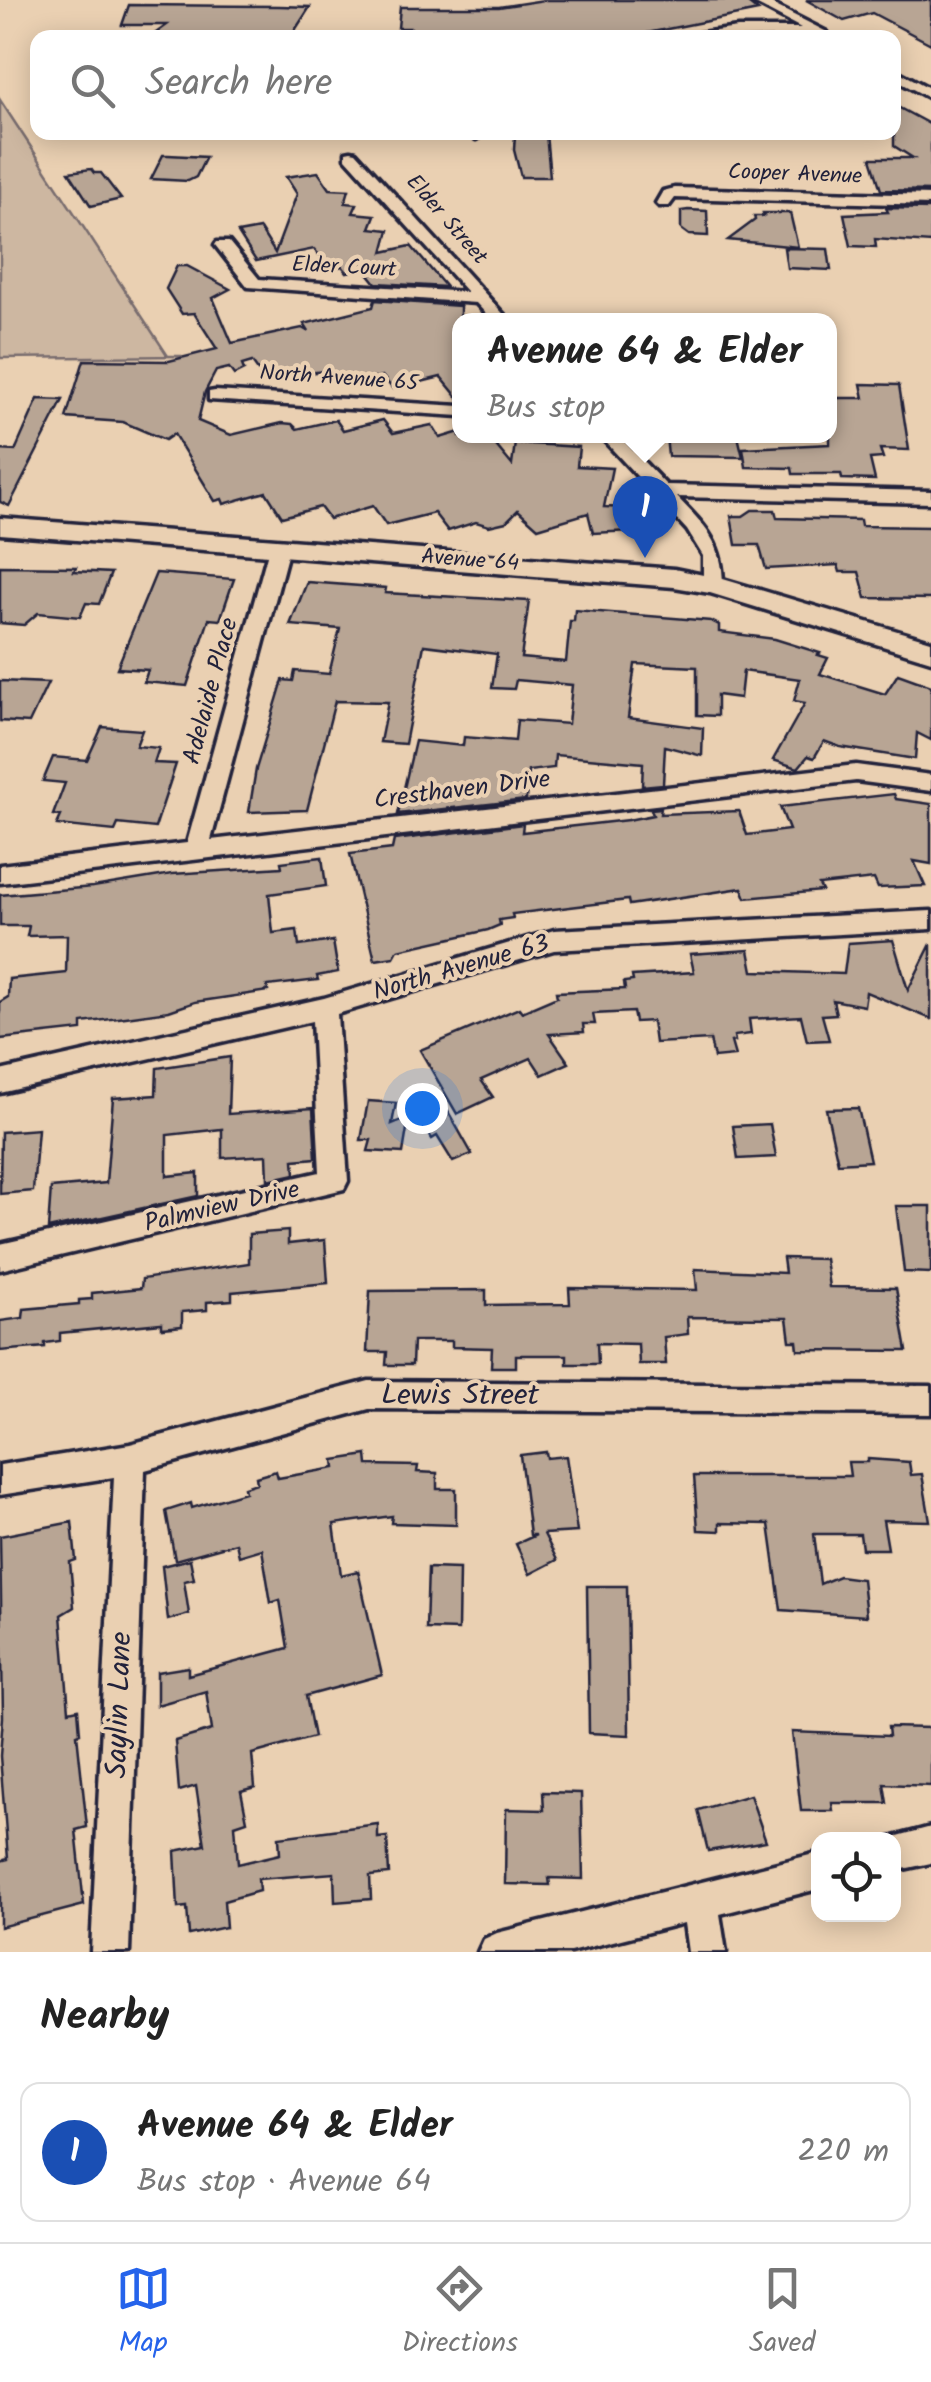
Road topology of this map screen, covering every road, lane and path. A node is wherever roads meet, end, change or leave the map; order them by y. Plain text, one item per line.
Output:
1 (754, 0) edge
2 (815, 30) edge
3 (901, 76) edge
4 (931, 95) edge
5 (351, 155) dead end
6 (931, 200) edge
7 (664, 202) dead end
8 (223, 245) dead end
9 (481, 298) junction
10 (495, 313) edge
11 (215, 396) dead end
12 (452, 411) edge
13 (616, 443) edge
14 (661, 491) junction
15 (931, 496) edge
16 (0, 526) edge
17 (279, 548) junction
18 (713, 585) junction
19 (931, 651) edge
20 (931, 783) edge
21 (197, 849) junction
22 (0, 874) edge
23 (931, 920) edge
24 (324, 1008) junction
25 (0, 1082) edge
26 (0, 1257) edge
27 (931, 1400) edge
28 (130, 1458) junction
29 (0, 1480) edge
30 (931, 1845) edge
31 (901, 1852) edge
32 (811, 1873) edge
33 (698, 1898) junction
34 (110, 1952) edge
35 (497, 1952) edge
36 (708, 1952) edge

1 - 2 street
3 - 4 street
5 - 9 street, Elder Street
6 - 7 street, Cooper Avenue
8 - 9 street, Elder Court
9 - 10 street, Elder Street
11 - 12 street, North Avenue 65
13 - 14 street
14 - 15 street
14 - 18 street
16 - 17 street, Avenue 64
17 - 18 street, Avenue 64
17 - 21 street, Adelaide Place
18 - 19 street, Avenue 64
20 - 21 street, Cresthaven Drive
21 - 22 street, Cresthaven Drive
23 - 24 street, North Avenue 63
24 - 25 street, North Avenue 63
24 - 26 street, Palmview Drive
27 - 28 street, Lewis Street
28 - 29 street, Lewis Street
28 - 34 street, Saylin Lane
30 - 31 street
32 - 33 street
33 - 35 street
33 - 36 street

